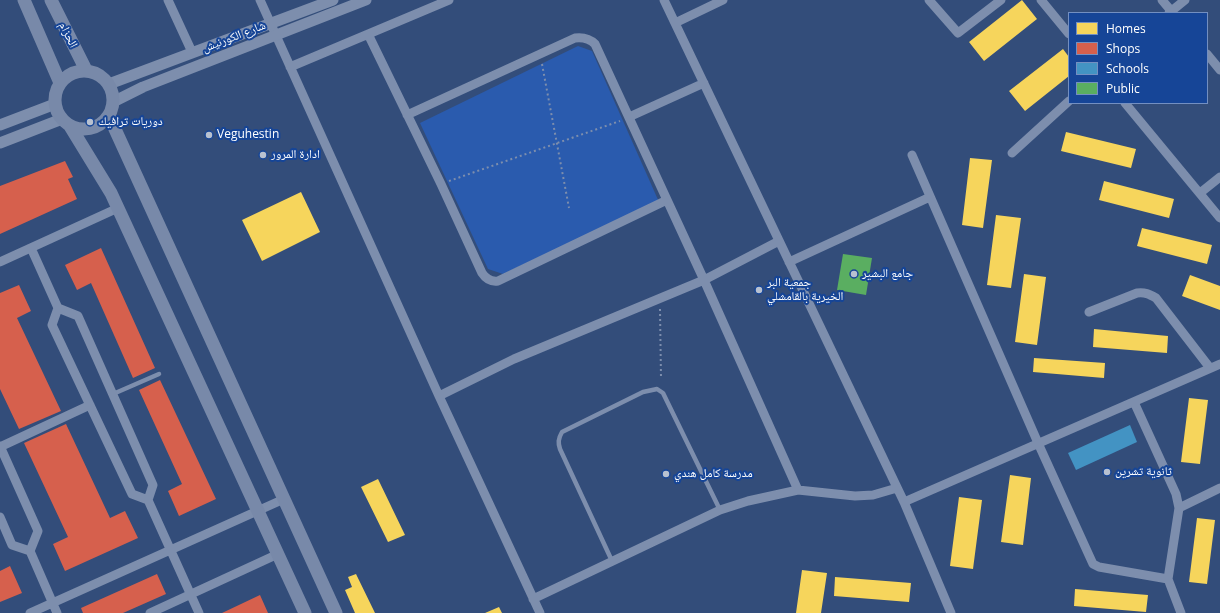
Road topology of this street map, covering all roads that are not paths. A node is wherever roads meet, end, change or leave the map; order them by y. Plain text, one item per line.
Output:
1 (24, 0) edge
2 (51, 0) edge
3 (168, 0) edge
4 (260, 0) edge
5 (333, 0) edge
6 (366, 0) edge
7 (450, 0) edge
8 (664, 0) edge
9 (723, 0) edge
10 (929, 0) edge
11 (1001, 0) edge
12 (1041, 0) edge
13 (1162, 0) edge
14 (1185, 0) edge
15 (1171, 12) edge
16 (271, 23) junction
17 (675, 23) junction
18 (1068, 33) edge
19 (368, 34) junction
20 (276, 35) junction
21 (192, 52) junction
22 (1208, 55) edge
23 (290, 67) junction
24 (86, 70) junction
25 (1220, 70) edge
26 (60, 83) junction
27 (704, 83) junction
28 (109, 84) junction
29 (113, 102) junction
30 (1068, 102) edge
31 (55, 104) junction
32 (1126, 104) edge
33 (407, 115) junction
34 (109, 116) junction
35 (629, 118) junction
36 (66, 122) junction
37 (0, 125) edge
38 (0, 143) edge
39 (1012, 153) dead end
40 (912, 155) dead end
41 (1220, 177) edge
42 (1200, 193) junction
43 (930, 197) junction
44 (667, 200) junction
45 (118, 208) junction
46 (1220, 218) edge
47 (779, 241) junction
48 (31, 248) junction
49 (0, 262) edge
50 (789, 262) junction
51 (704, 280) junction
52 (58, 308) junction
53 (1089, 312) dead end
54 (1220, 364) edge
55 (1210, 368) junction
56 (159, 374) dead end
57 (113, 394) junction
58 (439, 396) junction
59 (1134, 402) junction
60 (90, 405) junction
61 (1038, 443) junction
62 (0, 447) edge
63 (897, 488) junction
64 (1220, 488) edge
65 (798, 490) junction
66 (284, 499) junction
67 (148, 500) junction
68 (904, 502) junction
69 (1179, 508) junction
70 (720, 510) junction
71 (259, 511) junction
72 (0, 517) edge
73 (171, 550) junction
74 (30, 551) junction
75 (278, 554) junction
76 (612, 561) junction
77 (1168, 579) junction
78 (191, 595) junction
79 (533, 599) junction
80 (52, 603) junction
81 (948, 612) edge
82 (30, 613) edge
83 (57, 613) edge
84 (150, 613) edge
85 (199, 613) edge
86 (305, 613) edge
87 (336, 613) edge
88 (540, 613) edge
89 (1181, 613) edge

1 - 26 main road
2 - 24 main road, الحزام
3 - 21 street
4 - 16 street
5 - 16 street, شارع الكورنيش
6 - 20 street, شارع الكورنيش
7 - 19 street
8 - 17 street
9 - 17 street
10 - 11 street
12 - 18 street
13 - 15 street
14 - 15 street
16 - 20 street
16 - 21 street, شارع الكورنيش
17 - 27 street
19 - 23 street
19 - 33 street
20 - 23 street
20 - 29 street, شارع الكورنيش
21 - 28 street, شارع الكورنيش
22 - 25 street
23 - 58 street
24 - 26 main road
24 - 28 main road
26 - 31 main road
27 - 35 street
27 - 47 street
28 - 29 main road
29 - 34 main road
30 - 39 street
31 - 36 main road
31 - 37 street
32 - 42 street
33 - 35 street
33 - 44 street
34 - 36 main road
34 - 66 main road
35 - 44 street
36 - 38 street
36 - 45 main road
40 - 43 street
41 - 42 street
42 - 46 street
43 - 50 street
43 - 61 street
44 - 51 street
45 - 48 street
45 - 71 main road
47 - 50 street
47 - 51 street
48 - 49 street
48 - 52 street
50 - 63 street
51 - 58 street
51 - 65 street
52 - 57 street
52 - 60 street
53 - 55 street
54 - 55 street
55 - 59 street
56 - 57 lane
57 - 67 street
58 - 79 street
59 - 61 street
59 - 69 street
60 - 62 street
60 - 67 street
61 - 68 street
61 - 77 street
62 - 74 street
63 - 65 street
63 - 68 street
64 - 69 street
65 - 70 street
66 - 71 street
66 - 87 main road
67 - 73 street
68 - 81 street
69 - 77 street
70 - 76 street
70 - 76 lane
71 - 73 street
71 - 75 main road
72 - 74 street
73 - 78 street
73 - 80 street
74 - 80 street
75 - 78 street
75 - 86 main road
76 - 79 street
77 - 89 street
78 - 84 street
78 - 85 street
79 - 88 street
80 - 82 street
80 - 83 street

